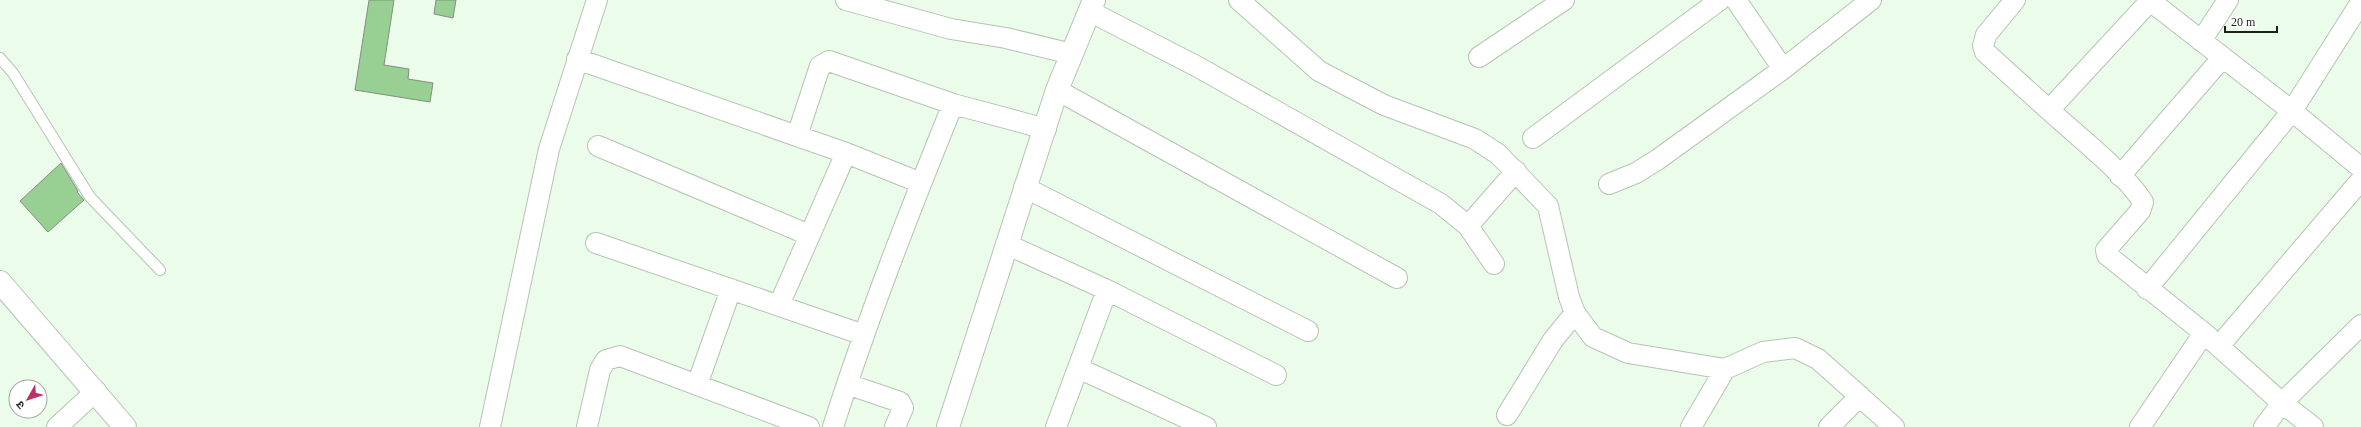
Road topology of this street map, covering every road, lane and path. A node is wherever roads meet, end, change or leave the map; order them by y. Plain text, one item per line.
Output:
1 (597, 0) edge
2 (846, 0) edge
3 (1238, 0) edge
4 (1564, 0) edge
5 (1720, 0) edge
6 (1736, 0) edge
7 (1870, 0) edge
8 (2014, 0) edge
9 (2149, 0) edge
10 (2228, 0) edge
11 (2361, 2) edge
12 (1091, 5) edge
13 (2201, 41) junction
14 (1072, 54) junction
15 (1479, 57) dead end
16 (0, 58) edge
17 (2223, 58) junction
18 (577, 59) junction
19 (1783, 69) junction
20 (1057, 90) junction
21 (953, 104) junction
22 (2049, 110) junction
23 (2292, 111) junction
24 (1046, 129) junction
25 (797, 136) junction
26 (1533, 138) dead end
27 (598, 146) dead end
28 (846, 153) junction
29 (2361, 168) edge
30 (1516, 171) junction
31 (2120, 176) junction
32 (2361, 180) edge
33 (921, 183) junction
34 (1609, 184) dead end
35 (1024, 187) junction
36 (1468, 226) junction
37 (809, 235) junction
38 (596, 243) dead end
39 (1006, 244) junction
40 (1494, 264) dead end
41 (160, 270) dead end
42 (1397, 278) dead end
43 (2, 288) edge
44 (731, 289) junction
45 (2147, 289) junction
46 (1107, 290) junction
47 (779, 305) junction
48 (1572, 305) junction
49 (1308, 331) dead end
50 (2359, 332) edge
51 (864, 335) junction
52 (2211, 339) junction
53 (1078, 368) junction
54 (1725, 369) junction
55 (1276, 375) dead end
56 (847, 384) junction
57 (697, 385) junction
58 (96, 391) junction
59 (1860, 396) junction
60 (2282, 403) junction
61 (1507, 416) dead end
62 (57, 427) edge
63 (125, 427) edge
64 (490, 427) edge
65 (587, 427) edge
66 (809, 427) edge
67 (833, 427) edge
68 (895, 427) edge
69 (948, 427) edge
70 (1056, 427) edge
71 (1206, 427) edge
72 (1691, 427) edge
73 (1829, 427) edge
74 (1894, 427) edge
75 (2140, 427) edge
76 (2264, 427) edge
77 (2313, 427) edge

1 - 18 street
2 - 14 street
3 - 30 street
4 - 15 street
5 - 26 street
6 - 19 street
7 - 19 street
8 - 22 street
9 - 13 street
9 - 22 street
10 - 13 street
11 - 23 street
12 - 14 street
12 - 36 street
13 - 17 street
14 - 20 street
16 - 41 lane
17 - 23 street
17 - 31 street
18 - 25 street
18 - 64 street
19 - 34 street
20 - 24 street
20 - 42 street
21 - 24 street
21 - 25 street
21 - 33 street
22 - 31 street
23 - 29 street
23 - 45 street
24 - 35 street
25 - 28 street
27 - 37 street
28 - 33 street
28 - 37 street
30 - 36 street
30 - 48 street
31 - 45 street
32 - 52 street
33 - 51 street
35 - 39 street
35 - 49 street
36 - 40 street
37 - 47 street
38 - 44 street
39 - 46 street
39 - 69 street
43 - 58 street
44 - 47 street
44 - 57 street
45 - 52 street
46 - 53 street
46 - 55 street
47 - 51 street
48 - 54 street
48 - 61 street
50 - 60 street
51 - 56 street
52 - 60 street
52 - 75 street
53 - 70 street
53 - 71 street
54 - 59 street
54 - 72 street
56 - 67 street
56 - 68 street
57 - 65 street
57 - 66 street
58 - 62 street
58 - 63 street
59 - 73 street
59 - 74 street
60 - 76 street
60 - 77 street

